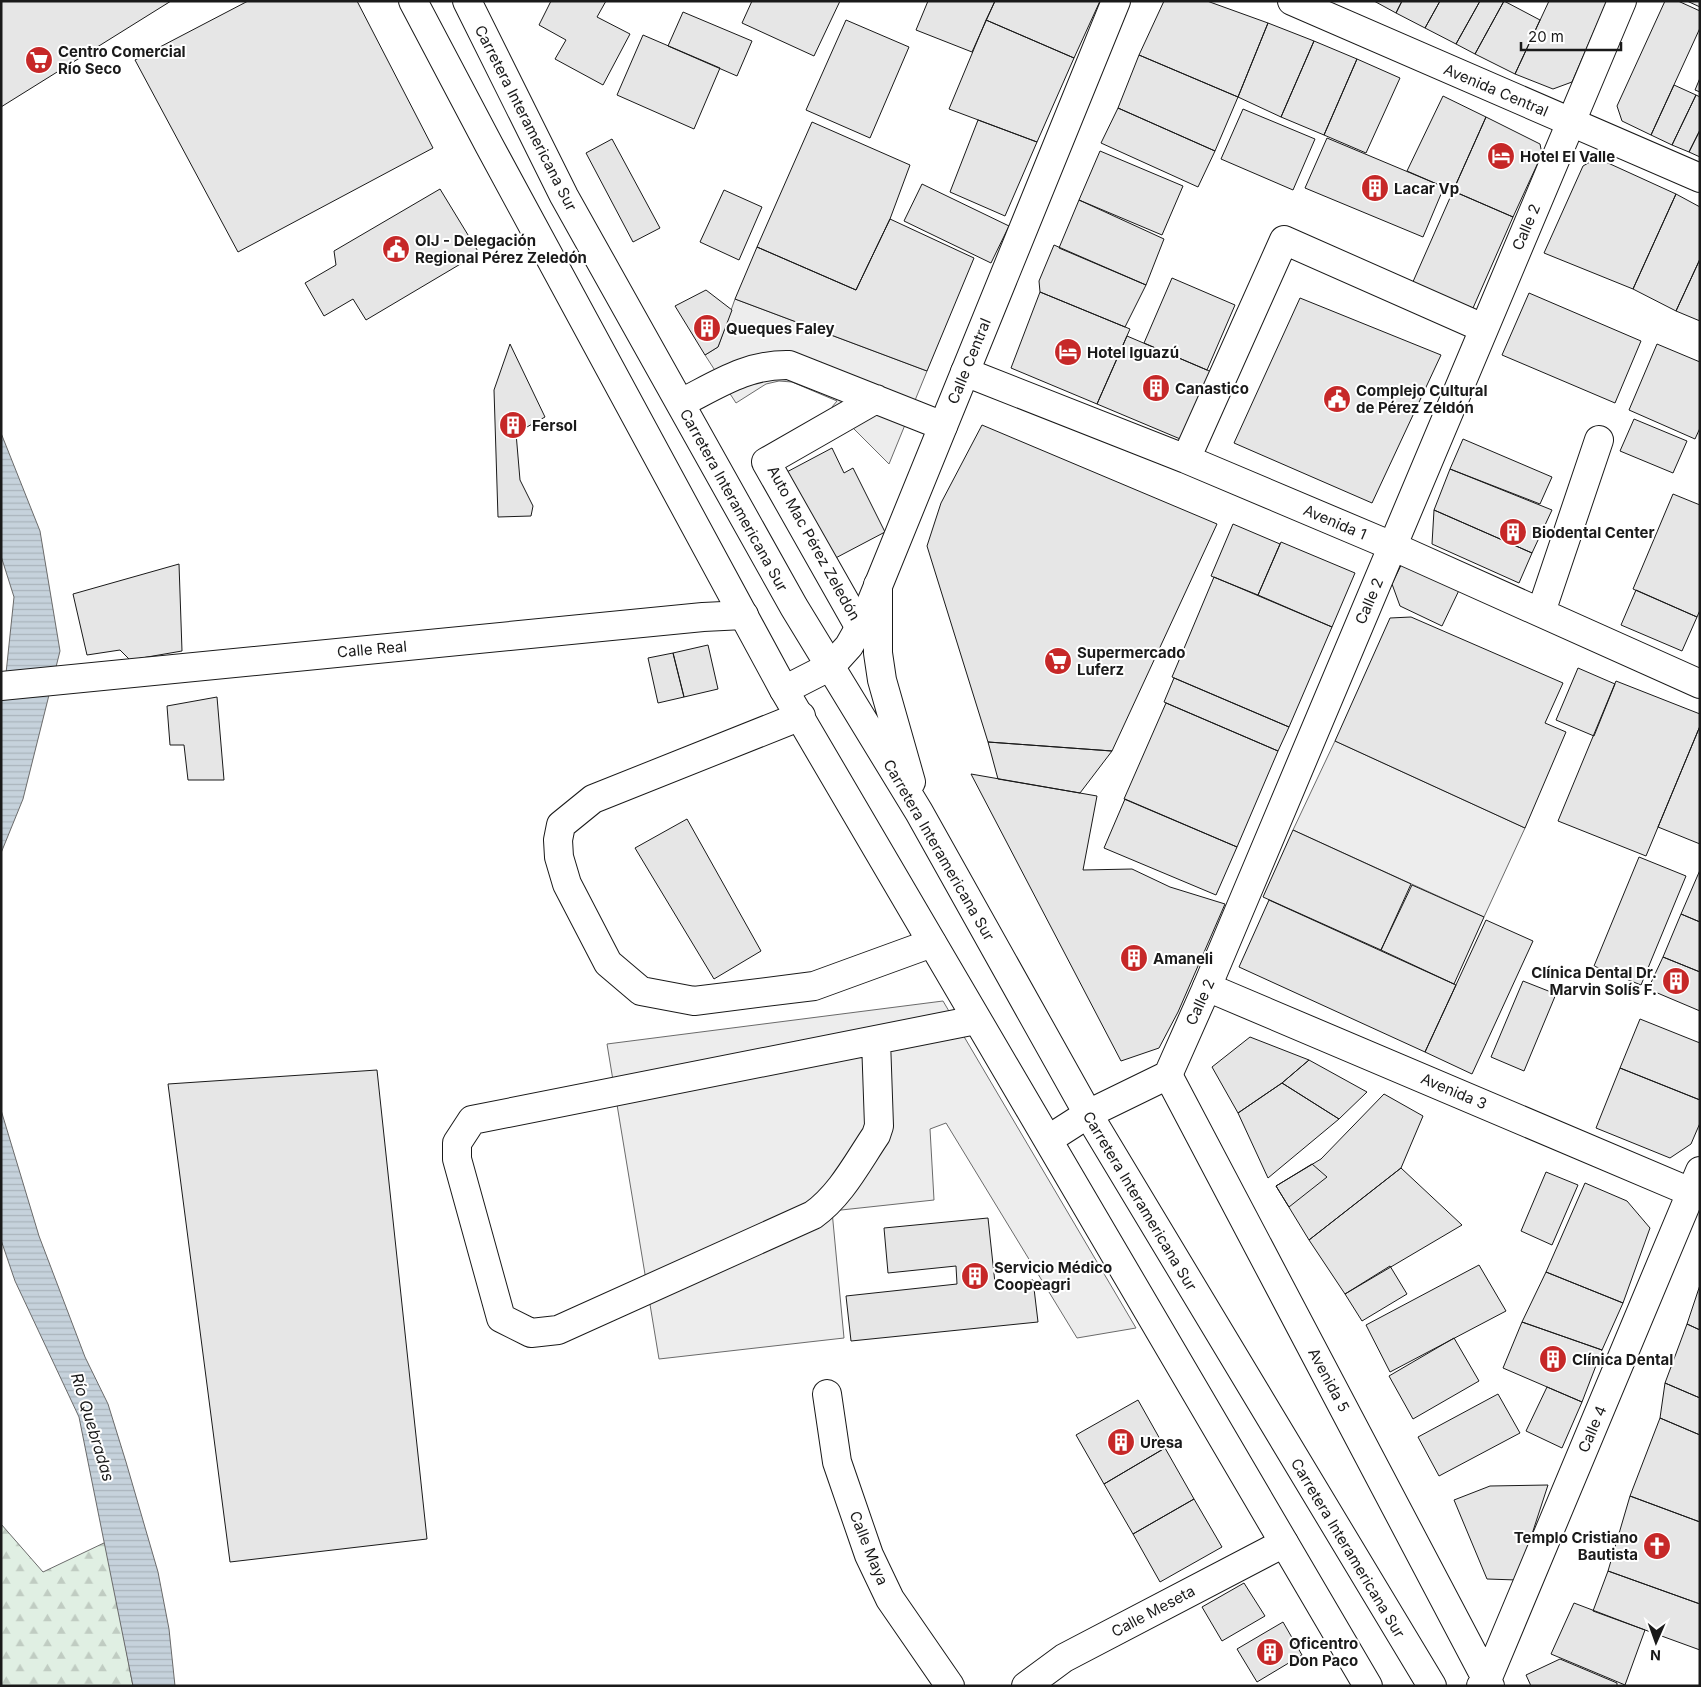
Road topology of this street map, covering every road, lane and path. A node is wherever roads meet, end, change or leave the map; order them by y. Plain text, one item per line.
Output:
1 (414, 1) edge
2 (467, 1) edge
3 (1116, 1) edge
4 (1292, 1) edge
5 (1622, 1) edge
6 (1571, 122) junction
7 (1700, 178) edge
8 (1483, 328) junction
9 (965, 372) junction
10 (876, 399) junction
11 (681, 403) junction
12 (943, 426) junction
13 (1599, 440) dead end
14 (1186, 460) junction
15 (1392, 546) junction
16 (878, 585) junction
17 (1540, 612) junction
18 (744, 616) junction
19 (860, 628) junction
20 (832, 666) junction
21 (1700, 684) edge
22 (1, 686) edge
23 (784, 690) junction
24 (801, 716) junction
25 (919, 812) junction
26 (932, 943) junction
27 (1207, 987) junction
28 (976, 1020) junction
29 (876, 1040) junction
30 (1168, 1075) junction
31 (1088, 1114) junction
32 (1049, 1139) junction
33 (1697, 1186) edge
34 (827, 1394) dead end
35 (1284, 1543) junction
36 (1486, 1684) edge
37 (950, 1686) edge
38 (1026, 1686) edge
39 (1368, 1686) edge
40 (1432, 1686) edge

1 - 18 main road
2 - 11 main road, Carretera Interamericana Sur
3 - 9 main road, Calle Central
4 - 6 main road, Avenida Central
5 - 6 main road, Calle 2
6 - 7 main road, Avenida Central
6 - 8 main road, Calle 2
8 - 14 main road
8 - 15 main road, Calle 2
9 - 12 main road, Calle Central
9 - 14 main road, Avenida 1
10 - 11 main road
10 - 12 main road
10 - 19 main road, Auto Mac Pérez Zeledón
11 - 20 main road, Carretera Interamericana Sur
12 - 16 main road, Calle Central
13 - 17 main road
14 - 15 main road, Avenida 1
15 - 17 main road, Avenida 1
15 - 27 main road, Calle 2
16 - 19 main road, Calle Central
16 - 25 main road
17 - 21 main road, Avenida 1
18 - 22 main road, Calle Real
18 - 23 main road
19 - 20 main road, Calle Central
20 - 23 main road, Calle Central
20 - 25 main road, Carretera Interamericana Sur
23 - 24 main road
24 - 26 main road
24 - 26 main road
25 - 31 main road, Carretera Interamericana Sur
26 - 28 main road
27 - 30 main road, Calle 2
27 - 33 main road, Avenida 3
28 - 29 main road
28 - 32 main road
29 - 29 main road
30 - 31 main road
30 - 36 main road, Avenida 5
31 - 32 main road
31 - 40 main road, Carretera Interamericana Sur
32 - 35 main road
33 - 36 main road, Calle 4
34 - 37 main road, Calle Maya
35 - 38 main road, Calle Meseta
35 - 39 main road

